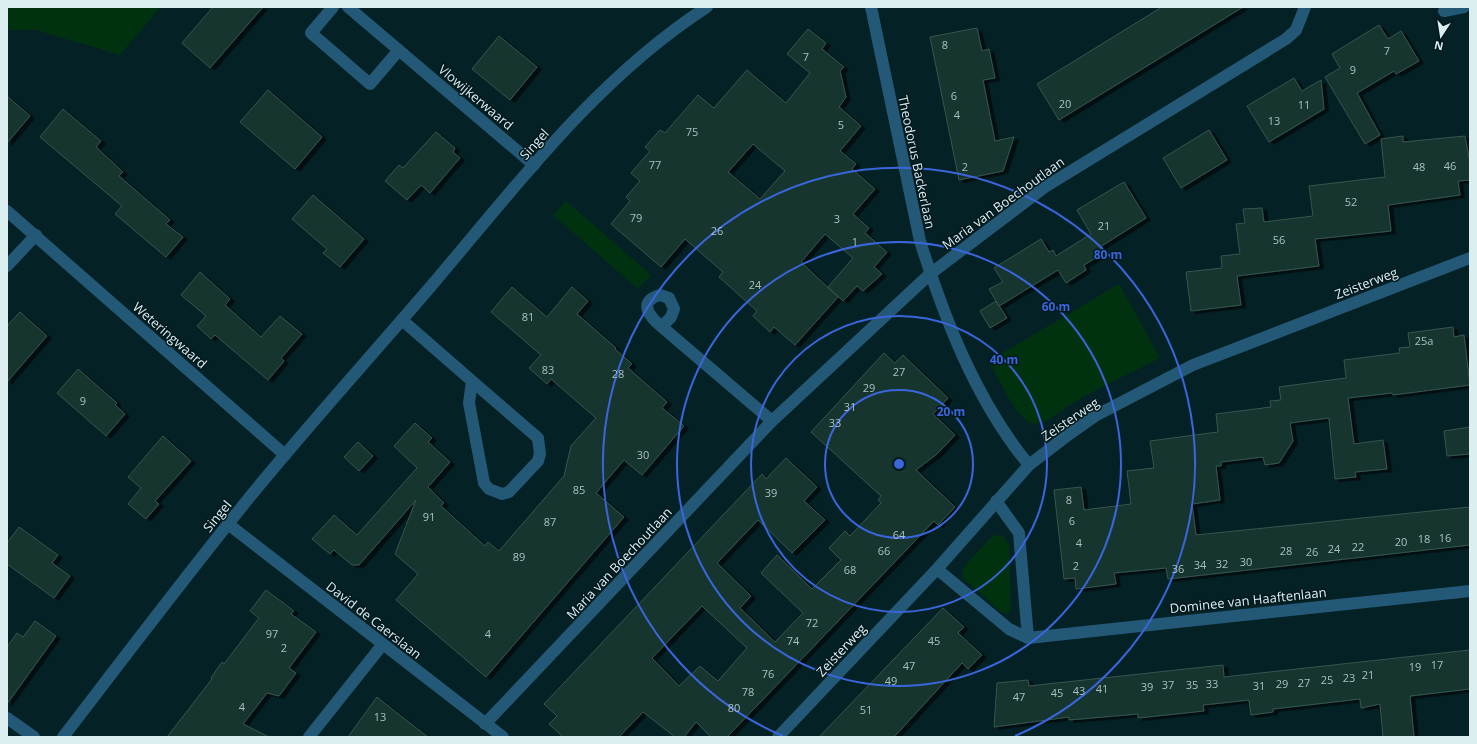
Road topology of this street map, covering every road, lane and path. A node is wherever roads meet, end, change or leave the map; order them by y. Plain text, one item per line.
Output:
1 (333, 7) edge
2 (348, 7) edge
3 (707, 7) edge
4 (870, 7) edge
5 (1305, 7) edge
6 (1464, 7) edge
7 (1444, 11) dead end
8 (399, 50) junction
9 (534, 165) junction
10 (7, 211) edge
11 (36, 235) junction
12 (1470, 258) edge
13 (7, 266) edge
14 (930, 274) junction
15 (402, 320) junction
16 (662, 327) dead end
17 (472, 381) junction
18 (772, 421) junction
19 (285, 455) junction
20 (1028, 465) junction
21 (996, 501) junction
22 (228, 524) junction
23 (937, 569) junction
24 (1470, 591) edge
25 (1028, 638) junction
26 (382, 644) junction
27 (7, 718) edge
28 (485, 724) junction
29 (34, 737) edge
30 (64, 737) edge
31 (309, 737) edge
32 (503, 737) edge
33 (778, 737) edge

1 - 8 street
2 - 8 street, Vlowijkerwaard
3 - 9 street, Singel
4 - 14 street, Theodorus Backerlaan
5 - 14 street, Maria van Boechoutlaan
6 - 7 street
8 - 9 street, Vlowijkerwaard
9 - 15 street, Singel
10 - 11 street, Weteringwaard
11 - 13 street
11 - 19 street, Weteringwaard
12 - 20 street, Zeisterweg
14 - 18 street, Maria van Boechoutlaan
14 - 20 street, Theodorus Backerlaan
15 - 17 street
15 - 19 street, Singel
16 - 18 street
17 - 17 street
18 - 28 street, Maria van Boechoutlaan
19 - 22 street, Singel
20 - 21 street, Zeisterweg
21 - 23 street, Zeisterweg
21 - 25 street
22 - 26 street, David de Caerslaan
22 - 30 street, Singel
23 - 25 street
23 - 33 street, Zeisterweg
24 - 25 street, Dominee van Haaftenlaan
26 - 28 street, David de Caerslaan
26 - 31 street
27 - 29 street
28 - 32 street, David de Caerslaan

